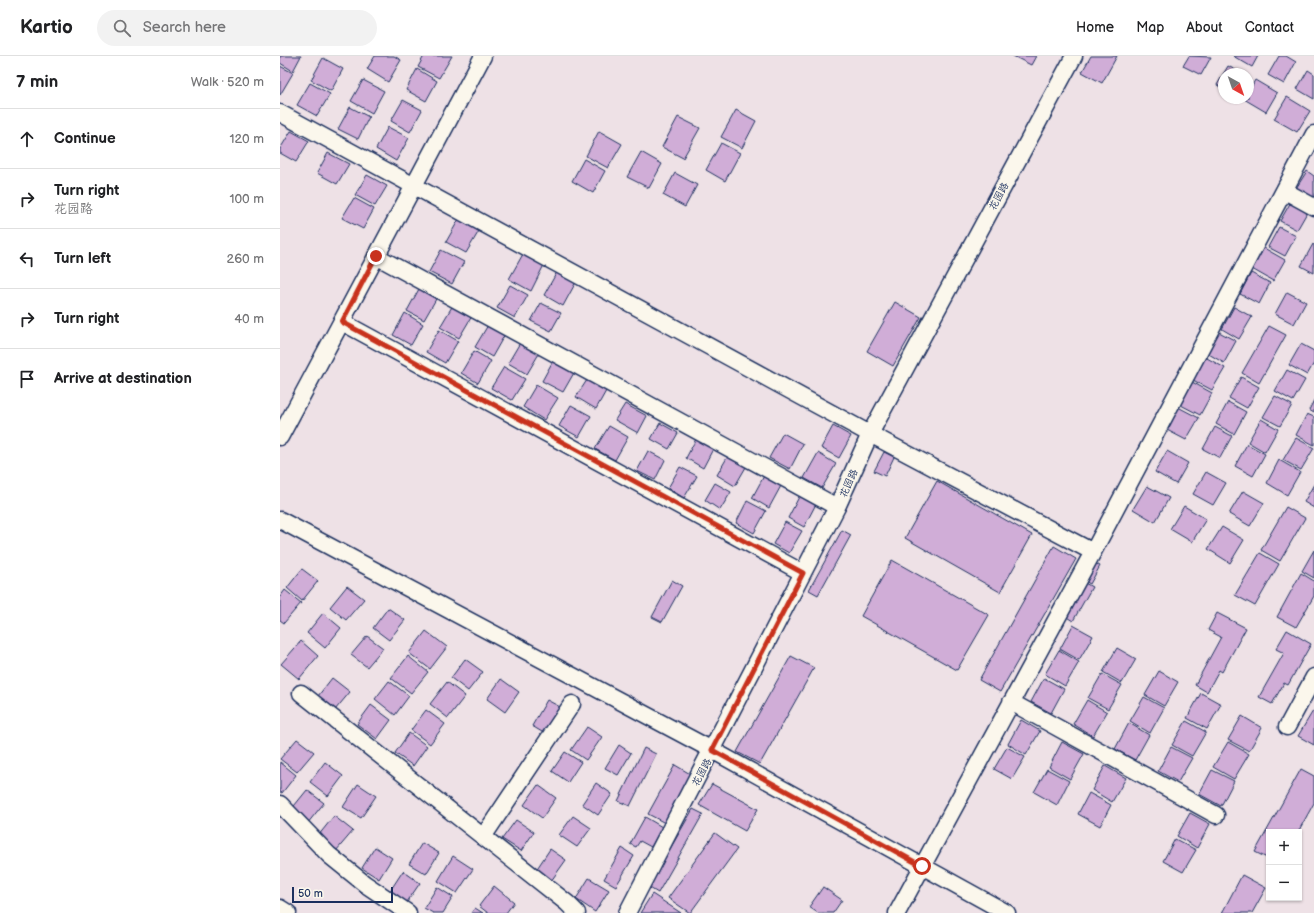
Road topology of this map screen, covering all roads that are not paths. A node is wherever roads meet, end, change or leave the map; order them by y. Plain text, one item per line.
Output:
1 (484, 56) edge
2 (1074, 56) edge
3 (280, 113) edge
4 (1314, 134) edge
5 (414, 186) junction
6 (1285, 191) junction
7 (1314, 207) edge
8 (376, 256) junction
9 (342, 322) junction
10 (870, 434) junction
11 (280, 437) edge
12 (837, 507) junction
13 (280, 520) edge
14 (1093, 552) junction
15 (803, 573) junction
16 (1314, 677) edge
17 (301, 692) dead end
18 (1011, 702) junction
19 (572, 704) dead end
20 (1287, 726) dead end
21 (712, 750) junction
22 (280, 804) edge
23 (1216, 815) dead end
24 (483, 837) junction
25 (922, 866) junction
26 (280, 908) edge
27 (288, 913) edge
28 (408, 913) edge
29 (577, 913) edge
30 (627, 913) edge
31 (897, 913) edge
32 (1007, 913) edge

1 - 5 street
2 - 10 street, 花园路
3 - 5 street
4 - 6 street
5 - 8 street
5 - 10 street
6 - 7 street
6 - 14 street
8 - 9 street
8 - 12 street
9 - 11 street
9 - 15 street
10 - 12 street, 花园路
10 - 14 street
12 - 15 street, 花园路
13 - 21 street
14 - 18 street
15 - 21 street, 花园路
16 - 20 street
17 - 24 street
18 - 23 street
18 - 25 street
19 - 24 street
21 - 25 street
21 - 30 street, 花园路
22 - 28 street
24 - 29 street
25 - 31 street
25 - 32 street
26 - 27 street

